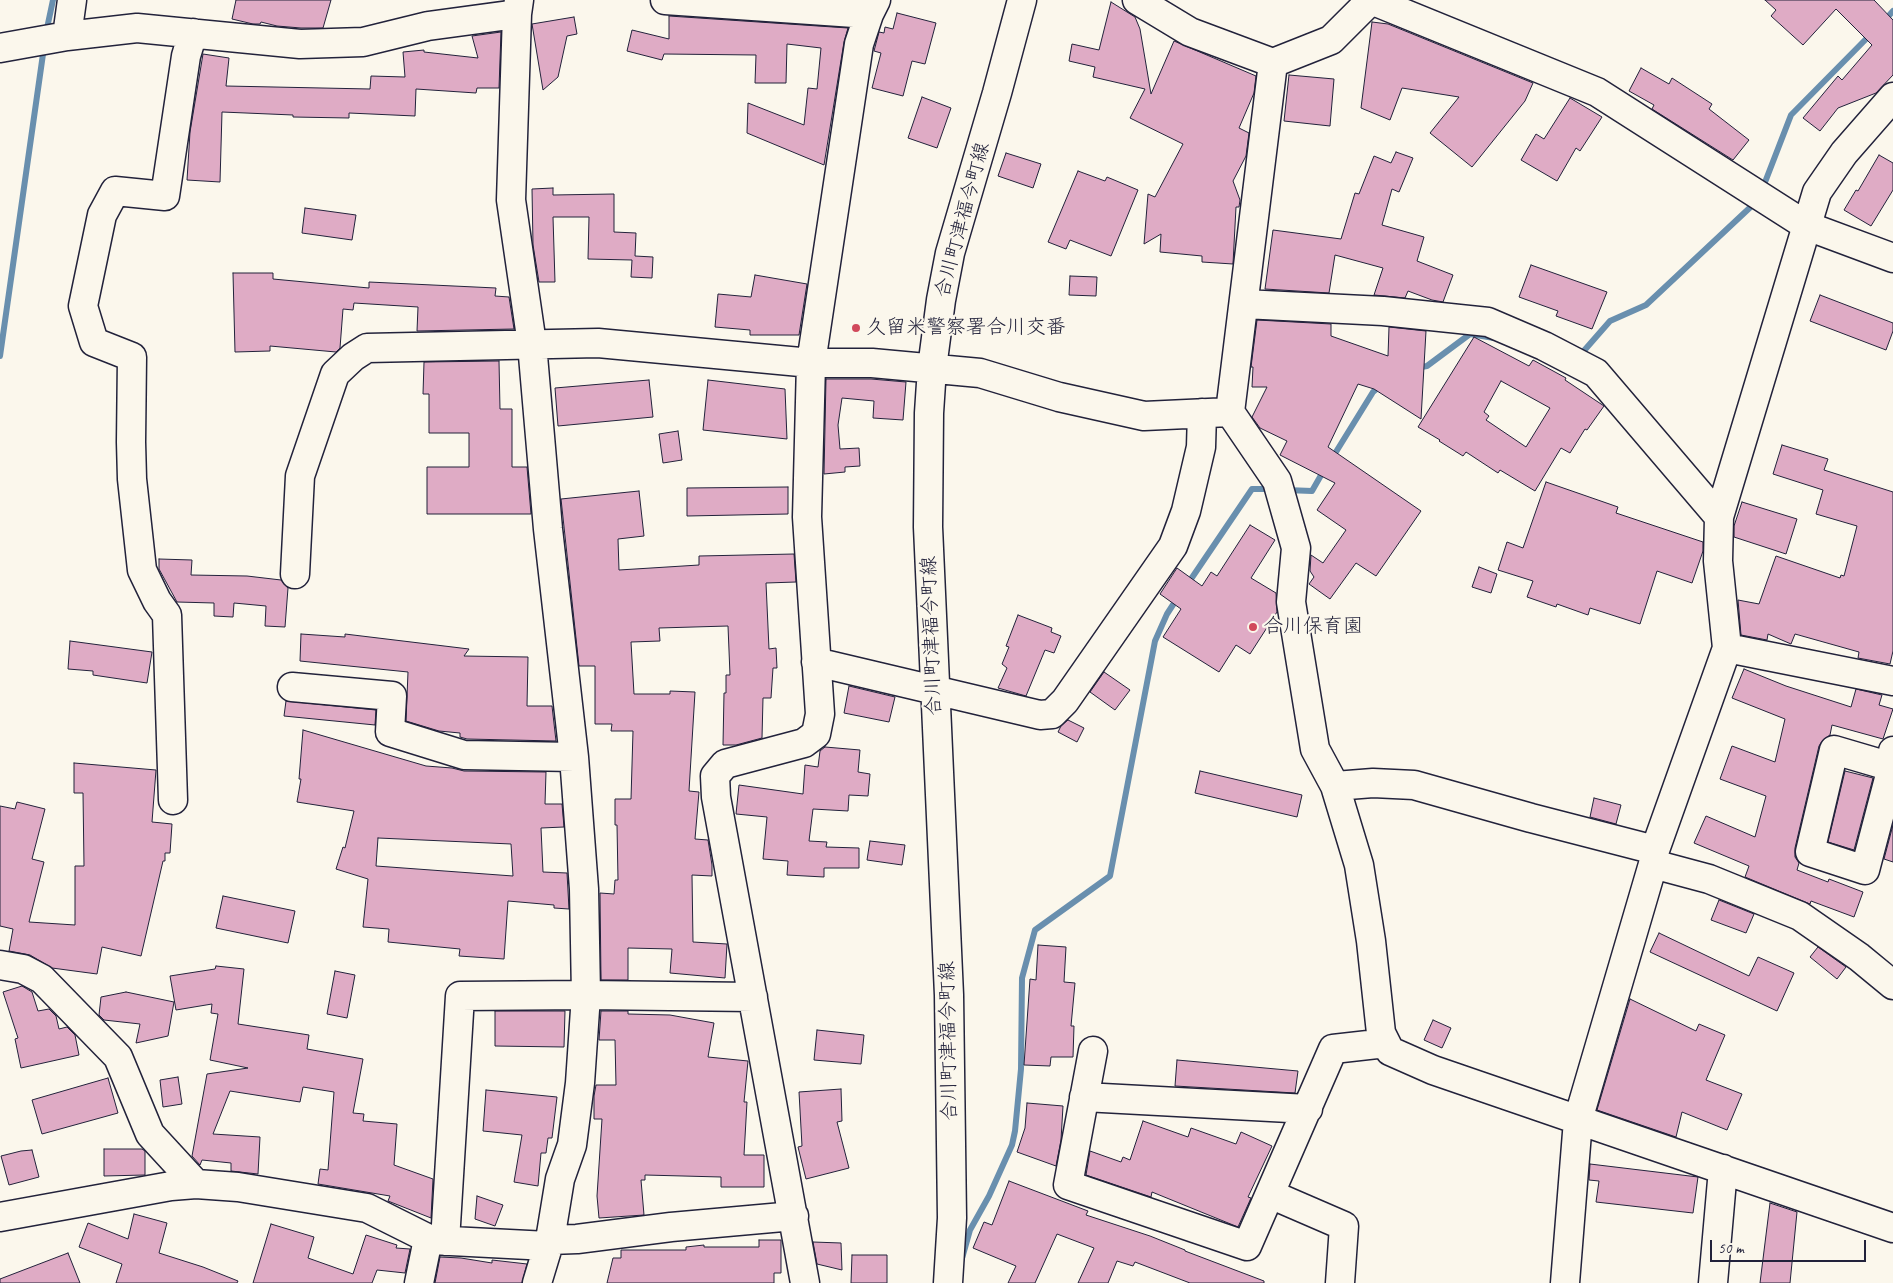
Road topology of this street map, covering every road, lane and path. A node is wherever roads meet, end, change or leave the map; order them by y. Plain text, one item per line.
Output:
1 (72, 0) edge
2 (665, 0) edge
3 (1022, 0) edge
4 (1137, 0) edge
5 (1371, 0) edge
6 (518, 7) edge
7 (872, 7) edge
8 (193, 33) junction
9 (67, 36) junction
10 (0, 48) edge
11 (1273, 63) junction
12 (1893, 97) edge
13 (1807, 226) junction
14 (1893, 258) edge
15 (1244, 304) junction
16 (532, 344) junction
17 (812, 363) junction
18 (932, 368) junction
19 (1230, 412) junction
20 (1202, 413) junction
21 (1719, 517) junction
22 (295, 574) dead end
23 (1727, 648) junction
24 (816, 662) junction
25 (1893, 681) edge
26 (292, 687) dead end
27 (934, 690) junction
28 (574, 757) junction
29 (1335, 786) junction
30 (173, 800) dead end
31 (1654, 857) junction
32 (11, 967) edge
33 (1893, 984) edge
34 (586, 994) junction
35 (753, 997) junction
36 (1386, 1042) junction
37 (1093, 1050) dead end
38 (1084, 1098) junction
39 (1308, 1108) junction
40 (1578, 1120) junction
41 (1723, 1169) junction
42 (196, 1184) junction
43 (1270, 1194) junction
44 (794, 1216) junction
45 (0, 1217) edge
46 (1893, 1228) edge
47 (436, 1240) junction
48 (549, 1243) junction
49 (419, 1283) edge
50 (537, 1283) edge
51 (805, 1283) edge
52 (948, 1283) edge
53 (1340, 1283) edge
54 (1565, 1283) edge
55 (1713, 1283) edge

1 - 9 street
2 - 7 street
3 - 18 street, 合川町津福今町線
4 - 11 street
5 - 11 street
5 - 13 street
6 - 8 street
6 - 16 street
7 - 17 street
8 - 9 street
8 - 30 street
9 - 10 street
11 - 15 street
12 - 13 street
13 - 14 street
13 - 21 street
15 - 19 street
15 - 21 street
16 - 17 street
16 - 22 street
16 - 28 street
17 - 18 street
17 - 24 street
18 - 20 street
18 - 27 street, 合川町津福今町線
19 - 20 street
19 - 29 street
20 - 27 street
21 - 23 street
23 - 25 street
23 - 31 street
24 - 27 street
24 - 35 street
26 - 28 street
27 - 52 street, 合川町津福今町線
28 - 34 street
29 - 31 street
29 - 36 street
31 - 33 street
31 - 40 street
32 - 42 street
34 - 35 street
34 - 47 street
34 - 48 street
35 - 44 street
36 - 39 street
36 - 40 street
37 - 38 street
38 - 39 street
38 - 43 street
39 - 43 street
40 - 41 street
40 - 54 street
41 - 46 street
41 - 55 street
42 - 45 street
42 - 47 street
43 - 53 street
44 - 48 street
44 - 51 street
47 - 48 street
47 - 49 street
48 - 50 street

